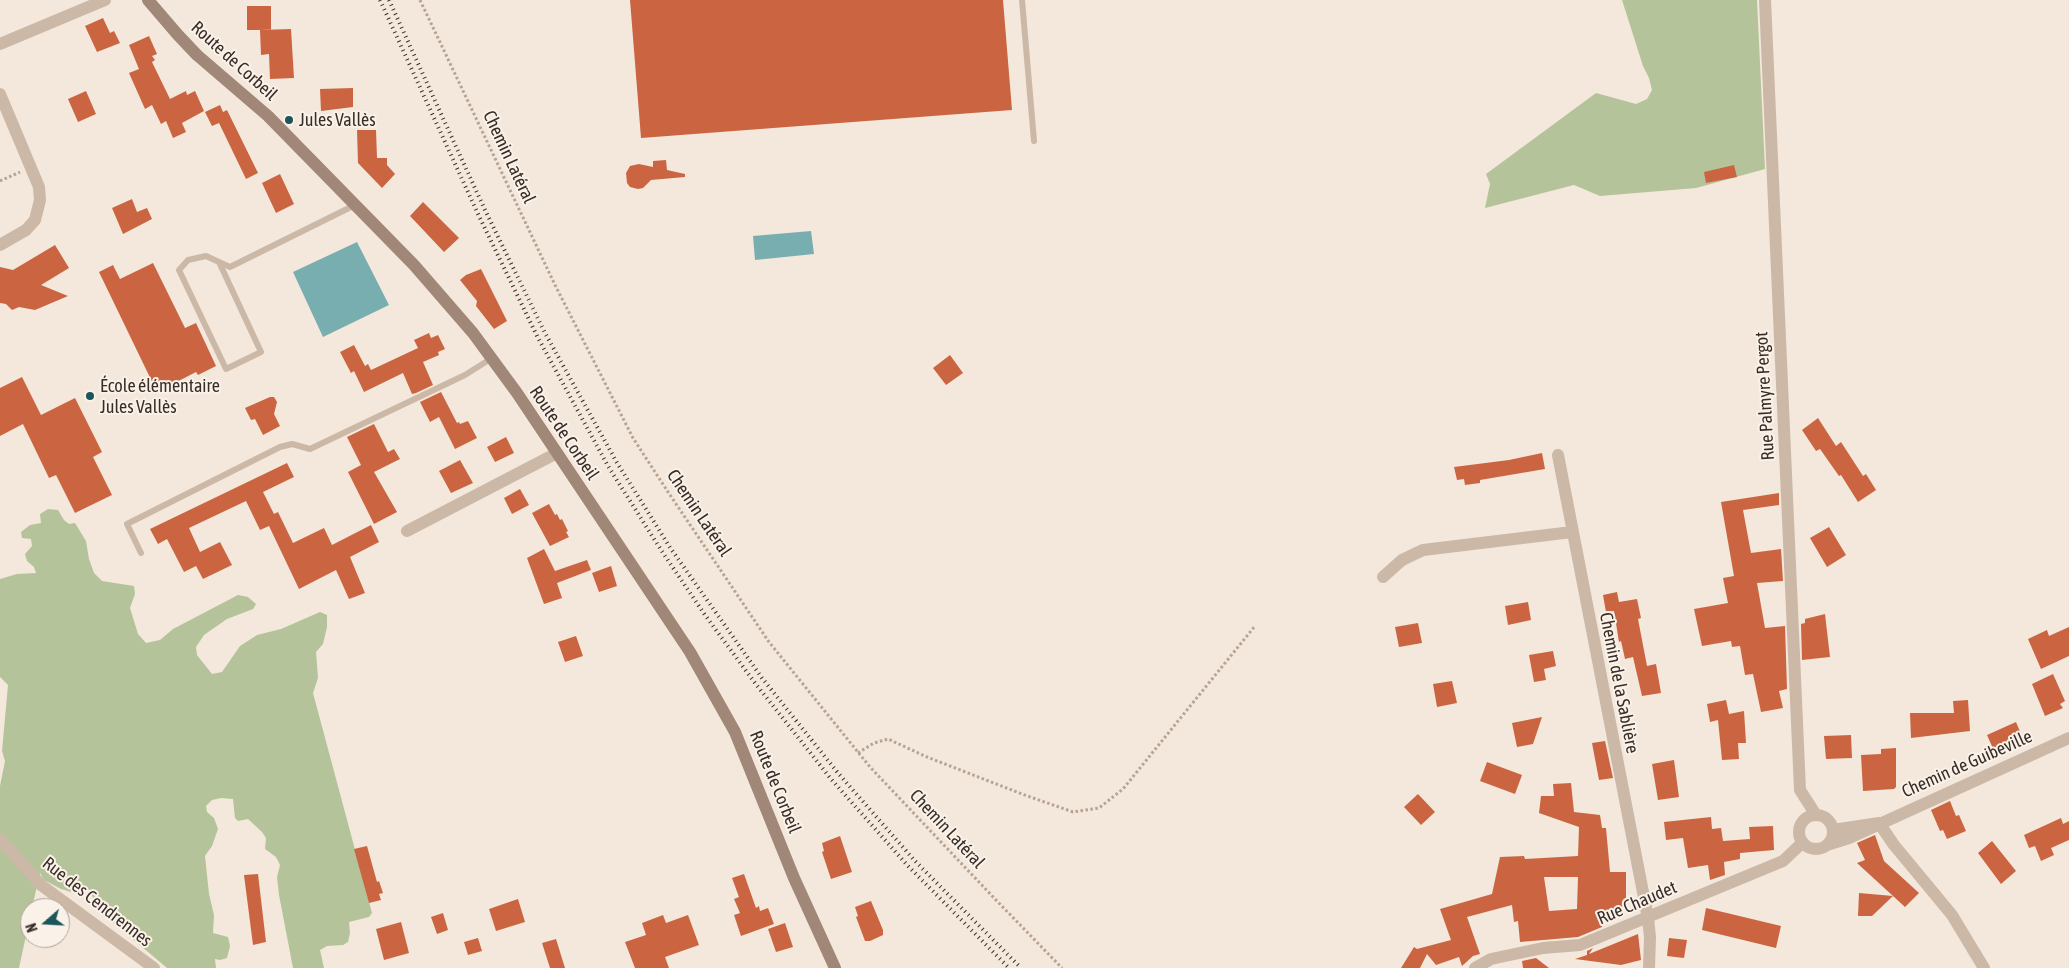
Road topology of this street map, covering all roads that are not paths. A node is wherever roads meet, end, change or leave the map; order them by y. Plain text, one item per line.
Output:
1 (105, 0) edge
2 (148, 0) edge
3 (1022, 0) edge
4 (1764, 0) edge
5 (0, 44) edge
6 (0, 94) edge
7 (1034, 141) dead end
8 (355, 205) junction
9 (0, 246) edge
10 (219, 262) junction
11 (492, 358) junction
12 (557, 453) junction
13 (1558, 455) dead end
14 (407, 531) dead end
15 (1572, 532) junction
16 (141, 553) dead end
17 (1383, 577) dead end
18 (2069, 738) edge
19 (1800, 790) junction
20 (1816, 815) junction
21 (1802, 822) junction
22 (1879, 823) junction
23 (1833, 830) junction
24 (0, 839) edge
25 (1802, 843) junction
26 (1827, 845) junction
27 (1648, 918) junction
28 (154, 968) edge
29 (835, 968) edge
30 (1475, 968) edge
31 (1649, 968) edge
32 (1984, 968) edge

1 - 5 street
2 - 8 main road, Route de Corbeil
3 - 7 lane
4 - 19 street, Rue Palmyre Pergot
6 - 9 street
8 - 10 lane
8 - 11 main road, Route de Corbeil
10 - 10 lane
11 - 12 main road, Route de Corbeil
11 - 16 lane
12 - 14 street
12 - 29 main road, Route de Corbeil
13 - 15 street, Chemin de la Sablière
15 - 17 street
15 - 27 street, Chemin de la Sablière
18 - 22 street, Chemin de Guibeville
19 - 20 street
19 - 21 street, Rue Palmyre Pergot
20 - 21 street
20 - 23 street
21 - 25 street
22 - 23 street
22 - 26 street
22 - 32 street
23 - 26 street
24 - 28 street, Rue des Cendrennes
25 - 26 street
25 - 27 street, Rue Chaudet
27 - 30 street, Rue Chaudet
27 - 31 street, Chemin de la Sablière

